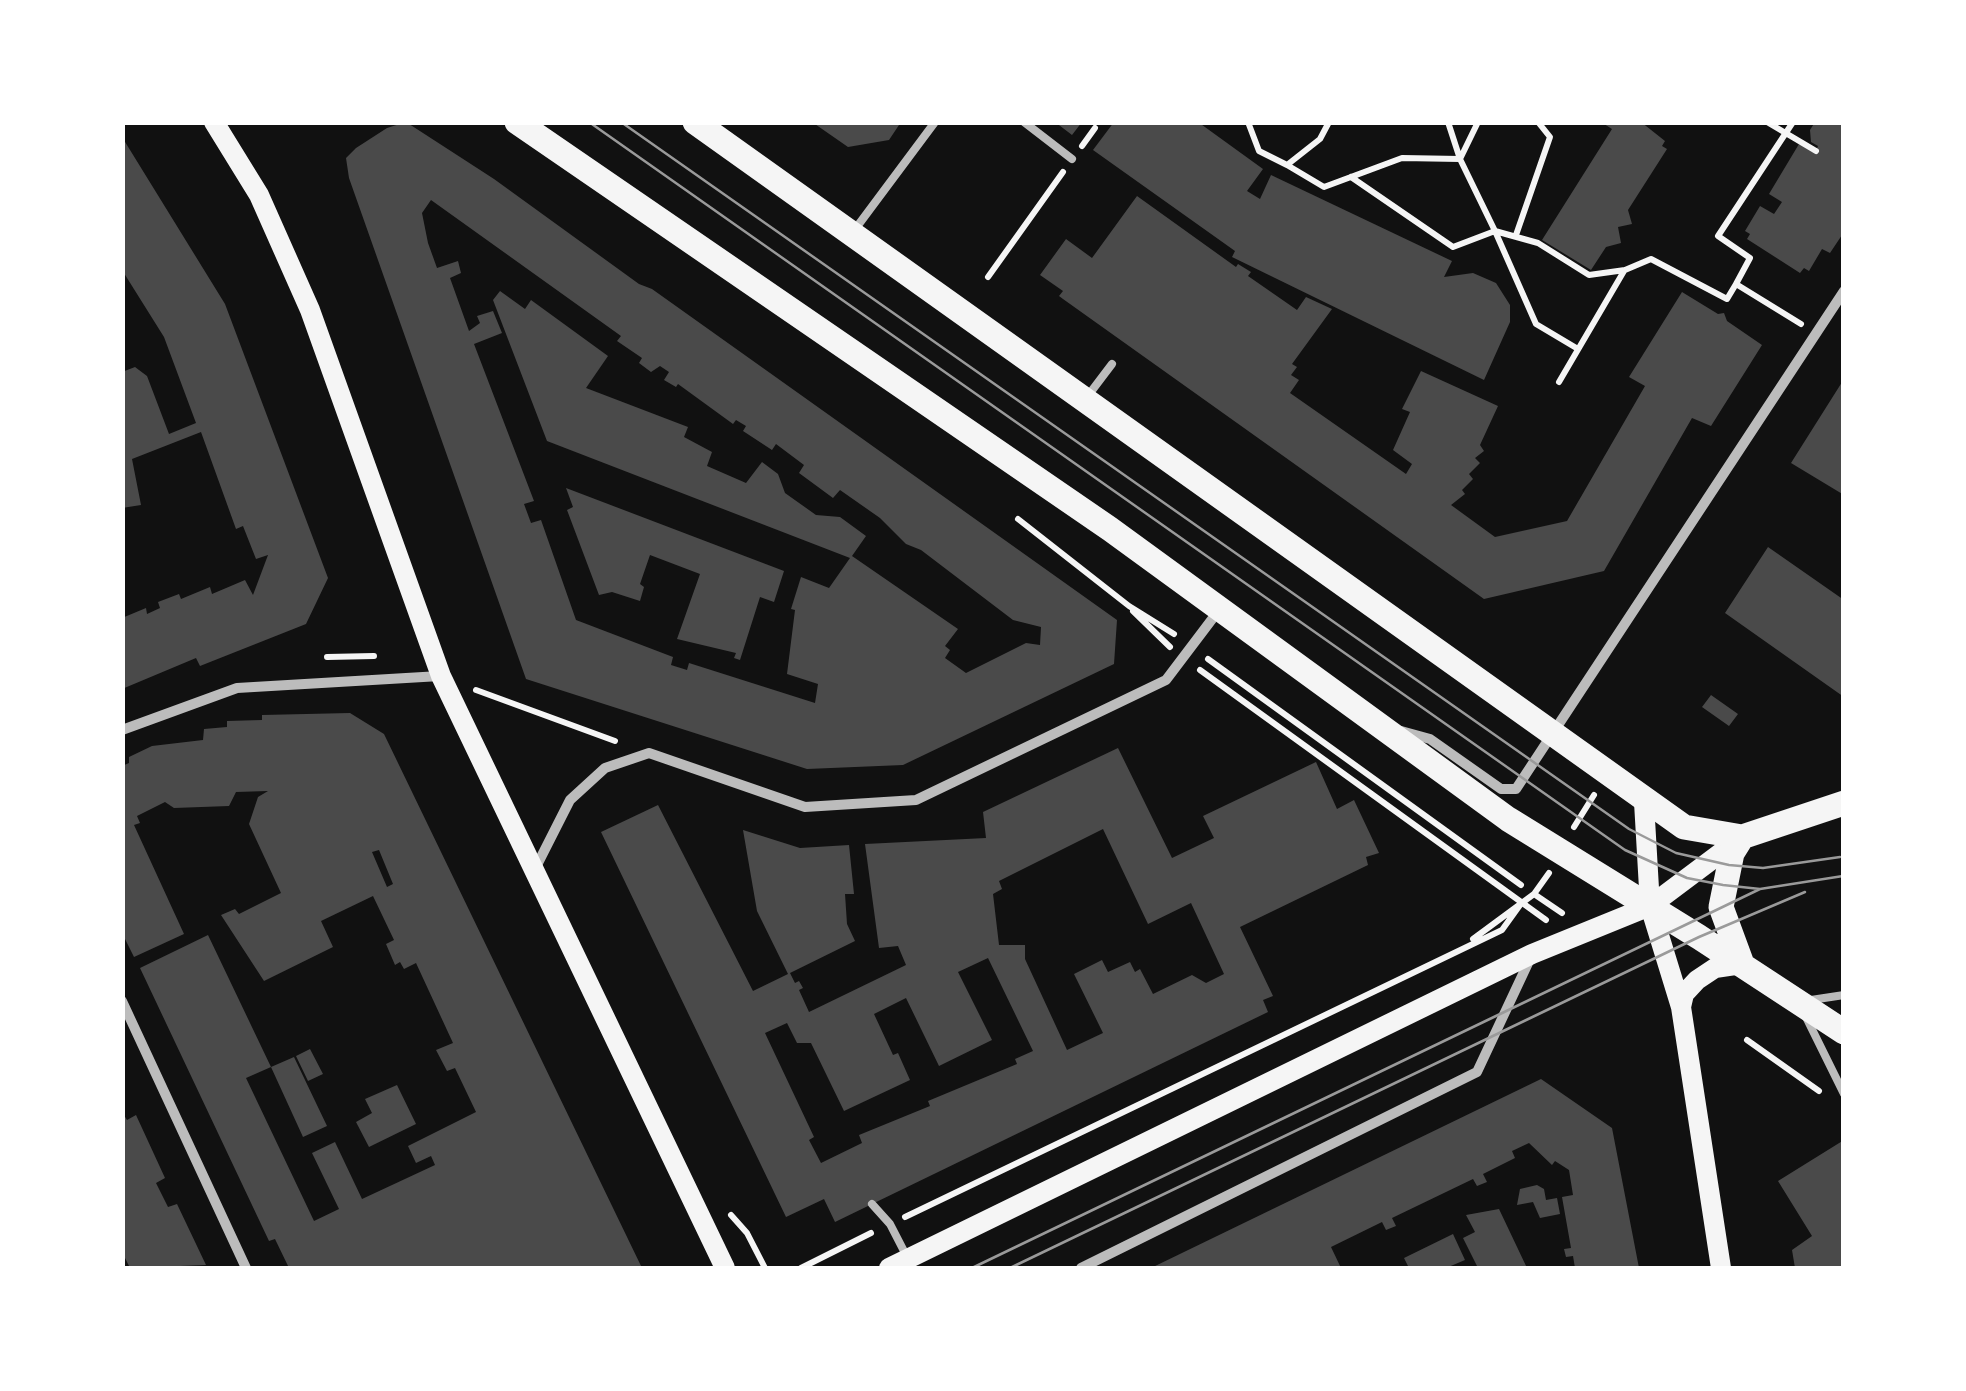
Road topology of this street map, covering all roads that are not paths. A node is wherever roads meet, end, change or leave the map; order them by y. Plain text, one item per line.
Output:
1 (214, 122) edge
2 (518, 122) edge
3 (695, 122) edge
4 (935, 122) edge
5 (1024, 122) edge
6 (1072, 159) road end
7 (853, 232) junction
8 (1844, 291) edge
9 (1112, 364) dead end
10 (1084, 401) junction
11 (1219, 610) junction
12 (441, 676) junction
13 (1371, 723) junction
14 (122, 730) edge
15 (1552, 733) junction
16 (1644, 802) junction
17 (1844, 803) edge
18 (1742, 837) junction
19 (534, 870) junction
20 (1650, 906) junction
21 (1532, 954) junction
22 (1742, 964) junction
23 (1844, 995) edge
24 (122, 1001) edge
25 (1798, 1003) junction
26 (1681, 1006) junction
27 (1844, 1032) edge
28 (1844, 1094) edge
29 (872, 1204) dead end
30 (904, 1265) edge
31 (246, 1268) edge
32 (725, 1268) edge
33 (1081, 1268) edge
34 (1721, 1268) edge

1 - 12 main road
2 - 11 main road
3 - 7 main road
4 - 7 lane
5 - 6 lane
7 - 10 main road
8 - 15 street
9 - 10 lane
10 - 15 main road
11 - 13 main road
11 - 19 street
12 - 14 street
12 - 19 main road
13 - 15 street
13 - 20 main road
15 - 16 main road
16 - 18 main road
16 - 20 main road
17 - 18 main road
18 - 20 main road
18 - 22 main road
19 - 32 main road
20 - 21 main road
20 - 22 main road
20 - 26 main road
21 - 30 main road
21 - 33 street
22 - 25 main road
22 - 26 main road
23 - 25 lane
24 - 31 street
25 - 27 main road
25 - 28 lane
26 - 34 main road
29 - 30 lane

